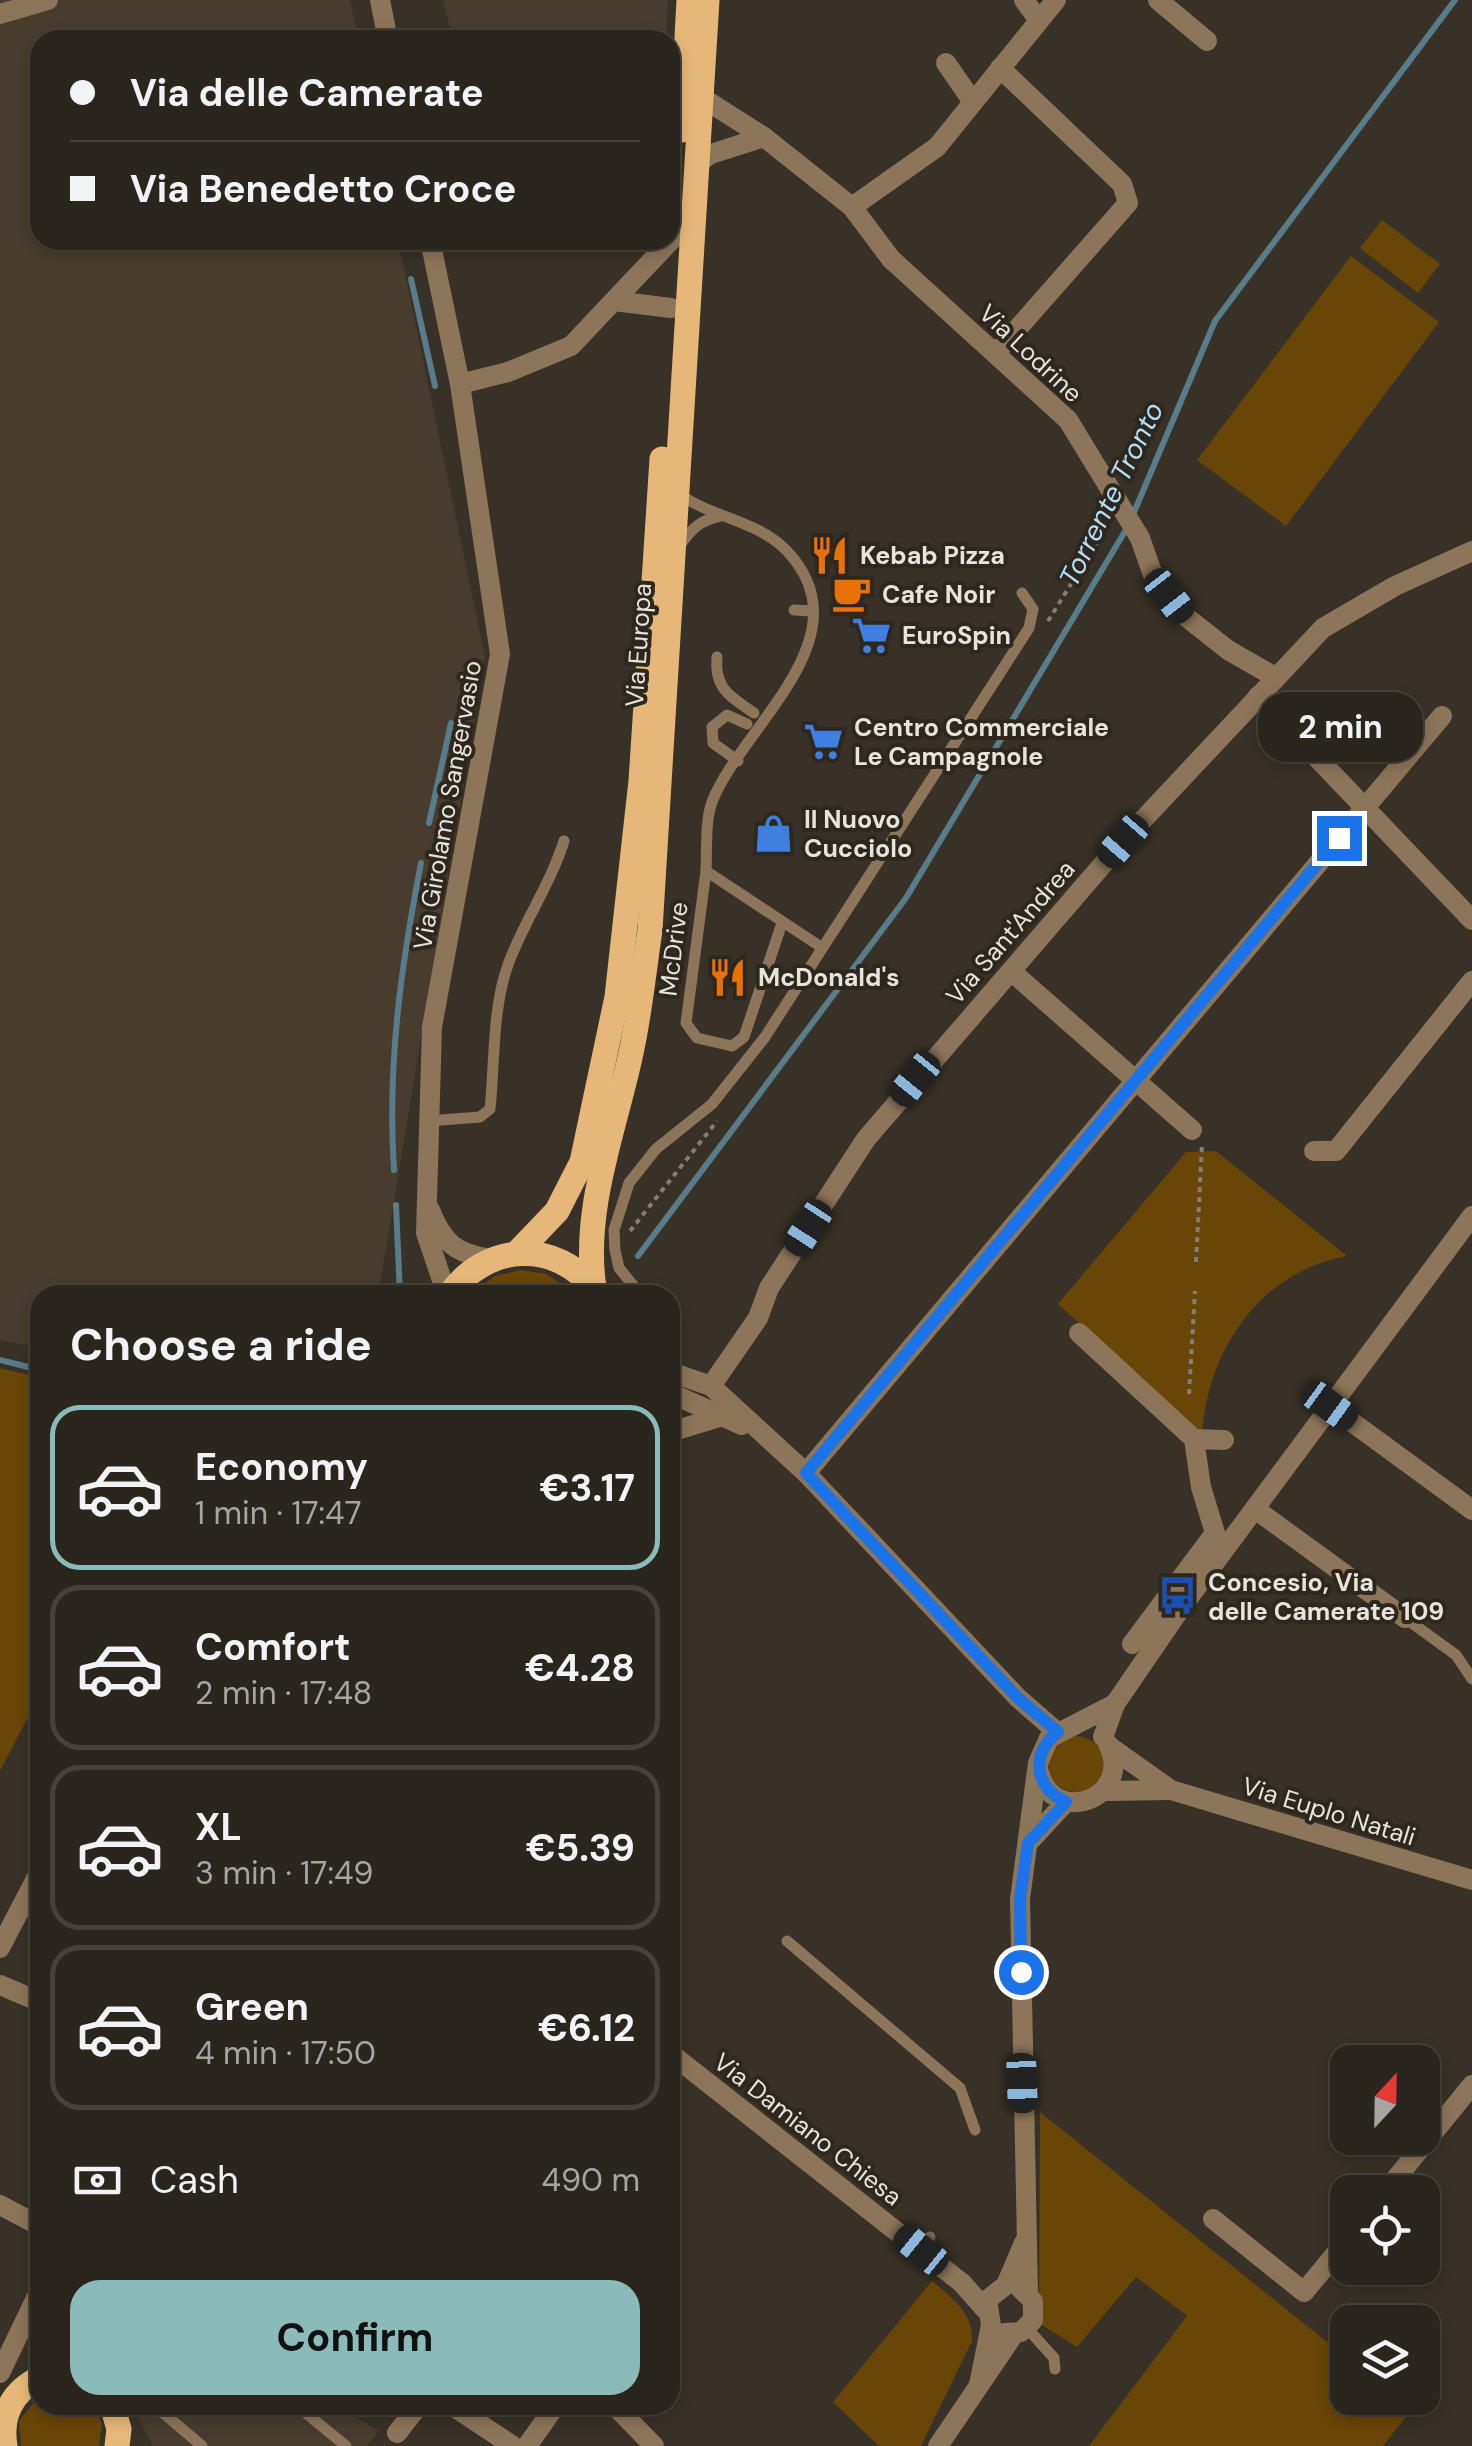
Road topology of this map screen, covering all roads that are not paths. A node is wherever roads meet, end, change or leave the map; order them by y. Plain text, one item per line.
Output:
1 (48, 0) edge
2 (380, 0) edge
3 (689, 0) edge
4 (707, 0) edge
5 (1024, 0) edge
6 (1056, 0) edge
7 (1158, 0) edge
8 (0, 14) edge
9 (1037, 18) junction
10 (386, 30) edge
11 (1206, 41) dead end
12 (946, 63) dead end
13 (1000, 68) junction
14 (702, 97) junction
15 (973, 102) junction
16 (764, 137) junction
17 (680, 163) edge
18 (698, 163) junction
19 (852, 207) junction
20 (432, 250) edge
21 (662, 250) edge
22 (675, 250) edge
23 (614, 302) junction
24 (672, 308) junction
25 (997, 352) junction
26 (460, 384) junction
27 (677, 492) junction
28 (721, 516) junction
29 (1472, 551) edge
30 (673, 558) junction
31 (1022, 593) dead end
32 (794, 610) dead end
33 (811, 611) junction
34 (717, 657) dead end
35 (788, 657) dead end
36 (804, 660) junction
37 (1275, 677) junction
38 (1258, 696) junction
39 (1442, 716) dead end
40 (738, 762) junction
41 (1365, 807) junction
42 (564, 841) dead end
43 (706, 871) junction
44 (1472, 920) edge
45 (782, 922) junction
46 (821, 948) junction
47 (1011, 972) junction
48 (1472, 981) edge
49 (1136, 1080) junction
50 (430, 1122) junction
51 (1192, 1130) road end
52 (1314, 1152) dead end
53 (428, 1203) junction
54 (1472, 1216) edge
55 (517, 1252) junction
56 (491, 1259) junction
57 (444, 1285) edge
58 (457, 1285) edge
59 (588, 1285) edge
60 (595, 1285) edge
61 (633, 1285) edge
62 (1078, 1333) dead end
63 (680, 1375) edge
64 (711, 1386) junction
65 (680, 1397) edge
66 (1330, 1406) junction
67 (723, 1416) junction
68 (680, 1429) edge
69 (762, 1434) junction
70 (1194, 1439) junction
71 (1224, 1440) dead end
72 (806, 1473) junction
73 (1250, 1504) junction
74 (1472, 1510) edge
75 (1405, 1618) joint
76 (1132, 1644) dead end
77 (1472, 1678) edge
78 (1018, 1698) junction
79 (1115, 1704) junction
80 (1062, 1730) junction
81 (1107, 1742) junction
82 (1039, 1763) junction
83 (1171, 1790) junction
84 (1106, 1791) junction
85 (1066, 1802) junction
86 (1028, 1843) junction
87 (1472, 1880) edge
88 (30, 1890) edge
89 (787, 1942) dead end
90 (0, 1948) edge
91 (0, 1985) edge
92 (30, 1998) edge
93 (680, 2060) edge
94 (1472, 2085) edge
95 (975, 2130) dead end
96 (1399, 2175) edge
97 (0, 2205) edge
98 (1213, 2219) dead end
99 (30, 2221) edge
100 (1026, 2236) junction
101 (1330, 2261) edge
102 (1028, 2292) junction
103 (994, 2302) junction
104 (30, 2311) edge
105 (1020, 2331) junction
106 (1055, 2369) dead end
107 (1, 2371) edge
108 (30, 2378) edge
109 (979, 2385) junction
110 (30, 2386) edge
111 (166, 2415) edge
112 (308, 2415) edge
113 (411, 2415) edge
114 (467, 2415) edge
115 (549, 2415) edge
116 (624, 2415) edge
117 (397, 2433) dead end
118 (3, 2441) edge
119 (202, 2446) edge
120 (346, 2446) edge
121 (514, 2446) edge
122 (527, 2446) edge
123 (654, 2446) edge
124 (938, 2446) edge

1 - 8 street
2 - 10 street
3 - 17 main road, Via Europa
4 - 14 main road, Via Europa
5 - 9 street
6 - 9 street
7 - 11 street
9 - 13 street
12 - 15 street
13 - 15 street
13 - 25 street
14 - 16 street, Via Lodrine
14 - 18 main road, Via Europa
15 - 19 street
16 - 18 street
16 - 19 street, Via Lodrine
18 - 27 main road, Via Europa
19 - 25 street, Via Lodrine
20 - 26 street, Via Girolamo Sangervasio
21 - 23 street
22 - 24 main road, Via Europa
23 - 24 street
23 - 26 street
24 - 55 main road, Via Europa
25 - 37 street, Via Lodrine
26 - 50 street, Via Girolamo Sangervasio
27 - 28 lane
27 - 30 main road, Via Europa
28 - 30 lane
28 - 33 lane
29 - 37 street, Via Sant'Andrea
30 - 60 main road, Via Europa
31 - 46 lane
32 - 33 lane
33 - 36 lane
34 - 40 lane
35 - 36 lane
36 - 40 lane, McDrive
37 - 38 street, Via Sant'Andrea
38 - 41 street
38 - 47 street, Via Sant'Andrea
39 - 41 street
40 - 43 lane, McDrive
41 - 44 street
41 - 49 street
42 - 50 lane
43 - 45 lane
43 - 45 lane, McDrive
45 - 46 lane
46 - 61 lane
47 - 49 street
47 - 64 street, Via Sant'Andrea
48 - 52 street
49 - 51 street
49 - 72 street
50 - 53 street, Via Girolamo Sangervasio
53 - 56 street, Via Girolamo Sangervasio
53 - 57 street, Via Girolamo Sangervasio
54 - 66 street
55 - 56 main road, Via Europa
55 - 59 main road, Via Europa
56 - 58 main road, Via Europa
62 - 70 street
63 - 64 street
64 - 69 street
65 - 67 street
66 - 73 street
66 - 74 street
67 - 68 street
67 - 69 street
69 - 72 street
70 - 71 street
70 - 76 street
72 - 78 street
73 - 75 street
73 - 79 street
75 - 77 lane
78 - 80 street
78 - 82 street
79 - 80 street
79 - 81 street
80 - 81 street
80 - 82 street
81 - 83 street, Via Euplo Natali
81 - 84 street
82 - 85 street
82 - 86 street
83 - 84 street, Via Euplo Natali
83 - 87 street, Via Euplo Natali
84 - 85 street
85 - 86 street
86 - 100 street
88 - 90 street
89 - 95 lane
91 - 92 street
93 - 103 street, Via Damiano Chiesa
94 - 96 street
97 - 99 street
98 - 101 street
100 - 102 street
100 - 103 street
102 - 103 street
102 - 105 street
103 - 105 street
103 - 109 street
104 - 107 street
105 - 106 lane
105 - 109 street
107 - 108 street
109 - 124 street
110 - 118 main road
111 - 119 lane
112 - 120 lane
113 - 117 street
114 - 121 street
115 - 122 street
116 - 123 street

